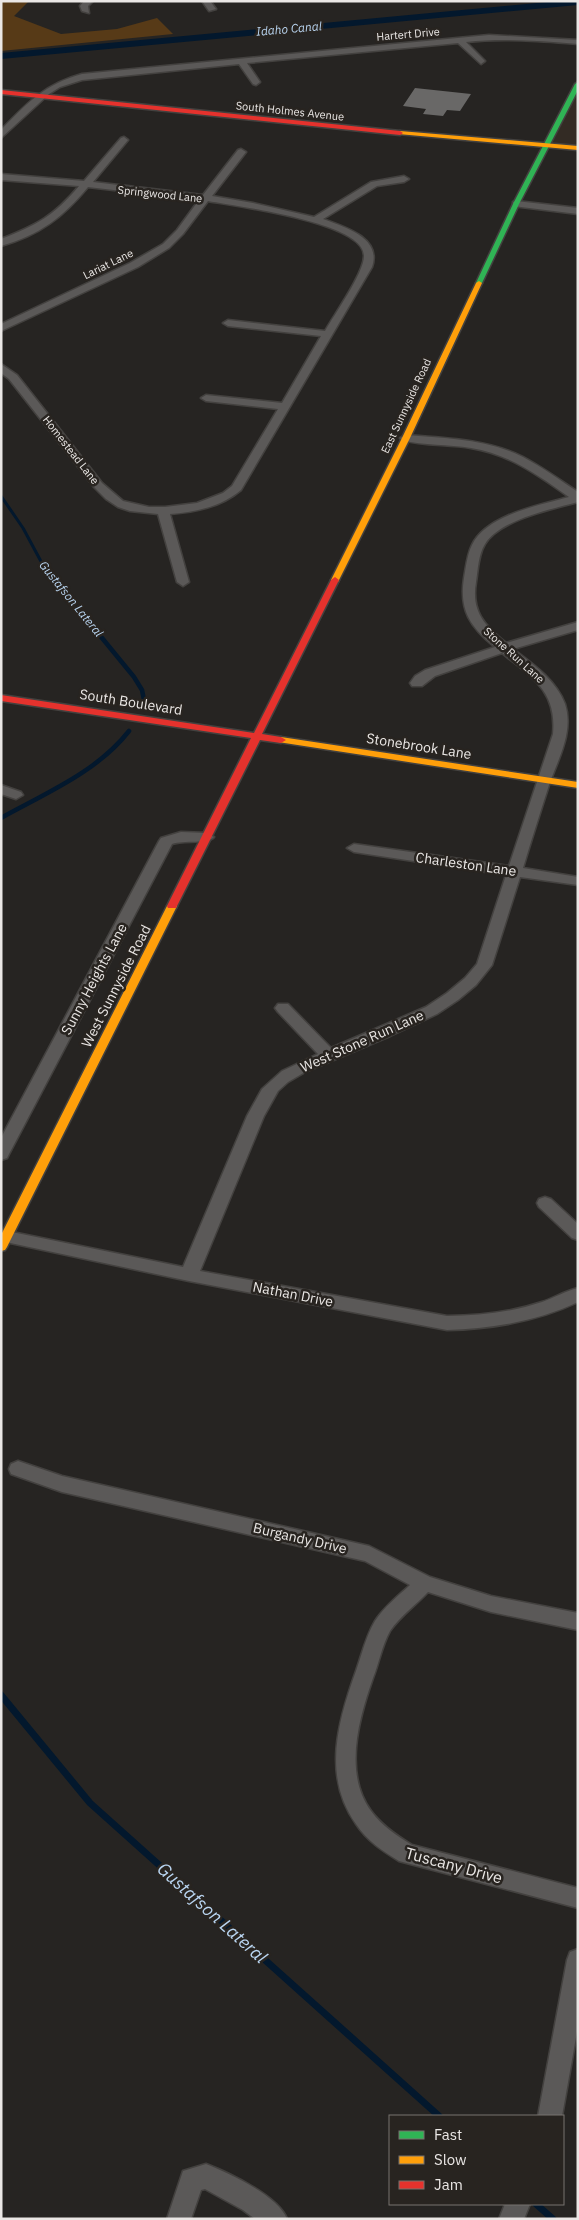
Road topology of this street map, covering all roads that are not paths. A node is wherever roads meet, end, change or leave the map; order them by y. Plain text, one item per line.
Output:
1 (89, 1) edge
2 (206, 1) edge
3 (212, 10) dead end
4 (86, 11) dead end
5 (460, 40) junction
6 (578, 42) edge
7 (241, 61) junction
8 (481, 61) dead end
9 (256, 82) dead end
10 (578, 84) edge
11 (1, 92) edge
12 (38, 97) junction
13 (1, 135) edge
14 (124, 140) dead end
15 (546, 145) junction
16 (578, 148) edge
17 (241, 152) dead end
18 (1, 176) edge
19 (404, 179) dead end
20 (85, 186) junction
21 (207, 198) junction
22 (516, 204) junction
23 (578, 211) edge
24 (317, 220) junction
25 (1, 243) edge
26 (228, 322) dead end
27 (1, 328) edge
28 (328, 334) junction
29 (1, 367) edge
30 (206, 398) dead end
31 (286, 407) junction
32 (406, 438) junction
33 (578, 498) edge
34 (158, 512) junction
35 (183, 582) dead end
36 (578, 626) edge
37 (503, 648) junction
38 (417, 683) dead end
39 (1, 698) edge
40 (255, 736) junction
41 (554, 757) joint
42 (544, 780) junction
43 (578, 785) edge
44 (1, 788) edge
45 (16, 795) dead end
46 (207, 837) junction
47 (354, 848) dead end
48 (514, 871) junction
49 (578, 881) edge
50 (283, 1008) dead end
51 (328, 1056) junction
52 (1, 1154) edge
53 (545, 1203) dead end
54 (578, 1234) edge
55 (4, 1242) edge
56 (188, 1274) junction
57 (578, 1294) edge
58 (18, 1469) dead end
59 (424, 1583) junction
60 (578, 1622) edge
61 (578, 1898) edge
62 (578, 1960) edge
63 (550, 2115) edge
64 (179, 2219) edge
65 (275, 2219) edge

1 - 4 street
2 - 3 street
5 - 6 street, Hartert Drive
5 - 7 street, Hartert Drive
5 - 8 street
7 - 9 street
7 - 12 street, Hartert Drive
10 - 15 main road, East Sunnyside Road
11 - 12 main road, South Holmes Avenue
12 - 13 street, Hartert Drive
12 - 15 main road, South Holmes Avenue
14 - 20 street
15 - 16 main road, South Holmes Avenue
15 - 22 main road, East Sunnyside Road
17 - 21 street, Lariat Lane
18 - 20 street, Springwood Lane
19 - 24 street
20 - 21 street, Springwood Lane
20 - 25 street
21 - 24 street, Springwood Lane
21 - 27 street, Lariat Lane
22 - 23 street
22 - 32 main road, East Sunnyside Road
24 - 28 street, Springwood Lane
26 - 28 street
28 - 31 street, Springwood Lane
29 - 34 street, Homestead Lane
30 - 31 street
31 - 34 street, Springwood Lane
32 - 33 street
32 - 40 main road, East Sunnyside Road
33 - 37 street, Stone Run Lane
34 - 35 street
36 - 37 street
37 - 38 street
37 - 41 street, Stone Run Lane
39 - 40 main road, South Boulevard
40 - 42 main road, Stonebrook Lane
40 - 46 main road, West Sunnyside Road
41 - 42 street, West Stone Run Lane
42 - 43 main road, Stonebrook Lane
42 - 48 street, West Stone Run Lane
44 - 45 street
46 - 52 street, Sunny Heights Lane
46 - 55 main road, West Sunnyside Road
47 - 48 street, Charleston Lane
48 - 49 street, Charleston Lane
48 - 51 street, West Stone Run Lane
50 - 51 street
51 - 56 street, West Stone Run Lane
53 - 54 street
55 - 56 street, Nathan Drive
56 - 57 street, Nathan Drive
58 - 59 street, Burgandy Drive
59 - 60 street, Burgandy Drive
59 - 61 street, Tuscany Drive
62 - 63 street
64 - 65 street

